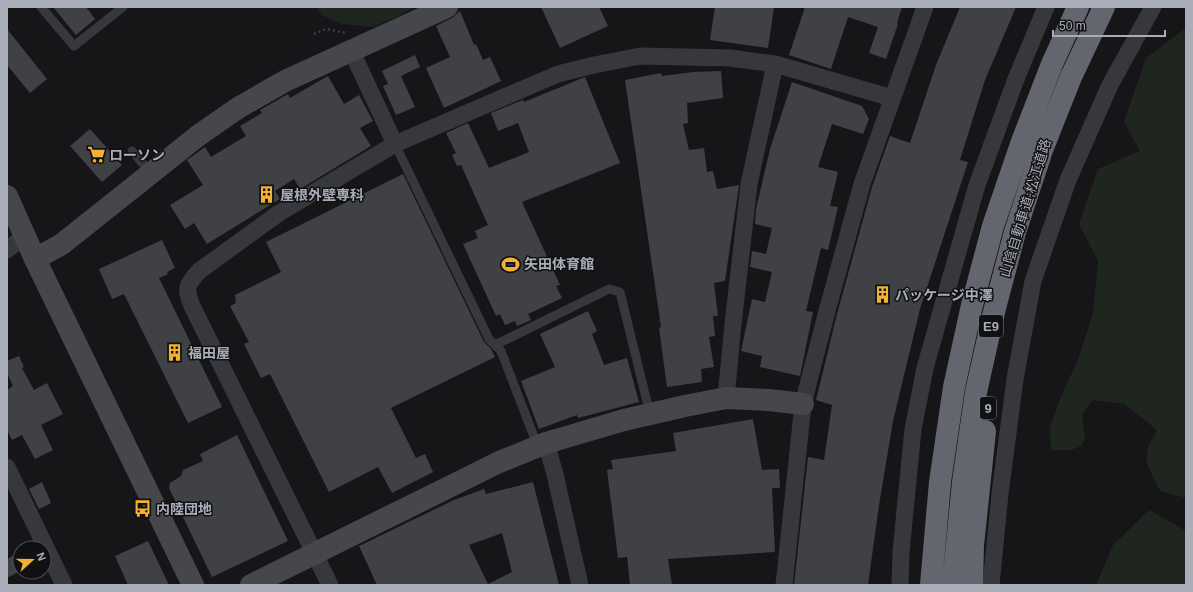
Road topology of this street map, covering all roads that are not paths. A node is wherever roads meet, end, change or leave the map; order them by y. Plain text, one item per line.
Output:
1 (41, 7) edge
2 (123, 7) edge
3 (447, 7) edge
4 (925, 7) edge
5 (1046, 7) edge
6 (1073, 7) edge
7 (1078, 7) edge
8 (1104, 7) edge
9 (1153, 7) edge
10 (359, 47) junction
11 (775, 64) junction
12 (1052, 64) junction
13 (892, 98) junction
14 (395, 144) junction
15 (132, 150) dead end
16 (151, 173) junction
17 (7, 196) edge
18 (1015, 232) junction
19 (24, 236) junction
20 (7, 250) edge
21 (35, 259) junction
22 (495, 345) junction
23 (954, 387) junction
24 (726, 398) junction
25 (803, 404) junction
26 (650, 414) junction
27 (542, 445) junction
28 (7, 467) edge
29 (314, 553) junction
30 (64, 585) edge
31 (193, 585) edge
32 (251, 585) edge
33 (330, 585) edge
34 (580, 585) edge
35 (784, 585) edge
36 (900, 585) edge
37 (920, 585) edge
38 (931, 585) edge
39 (953, 585) edge
40 (972, 585) edge
41 (991, 585) edge

1 - 2 lane
3 - 10 street
4 - 13 street
5 - 36 street
6 - 12 highway
7 - 12 highway, 山陰自動車道;松江道路 / E9
8 - 18 highway, 山陰自動車道;松江道路 / E9
9 - 41 street
10 - 14 street
10 - 16 street
11 - 13 street
11 - 14 street
11 - 24 street
12 - 23 highway, 山陰自動車道;松江道路 / E9
13 - 25 street
14 - 22 lane
14 - 29 street
15 - 16 lane
16 - 21 street
17 - 19 street
18 - 39 highway, 山陰自動車道;松江道路 / E9
18 - 40 highway, 9
19 - 20 street
19 - 21 street
21 - 31 street
22 - 26 lane
22 - 27 lane
23 - 37 highway
23 - 38 highway, 山陰自動車道;松江道路 / E9
24 - 25 street
24 - 26 street
25 - 35 street
26 - 27 street
27 - 29 street
27 - 34 street
28 - 30 street
29 - 32 street
29 - 33 street

